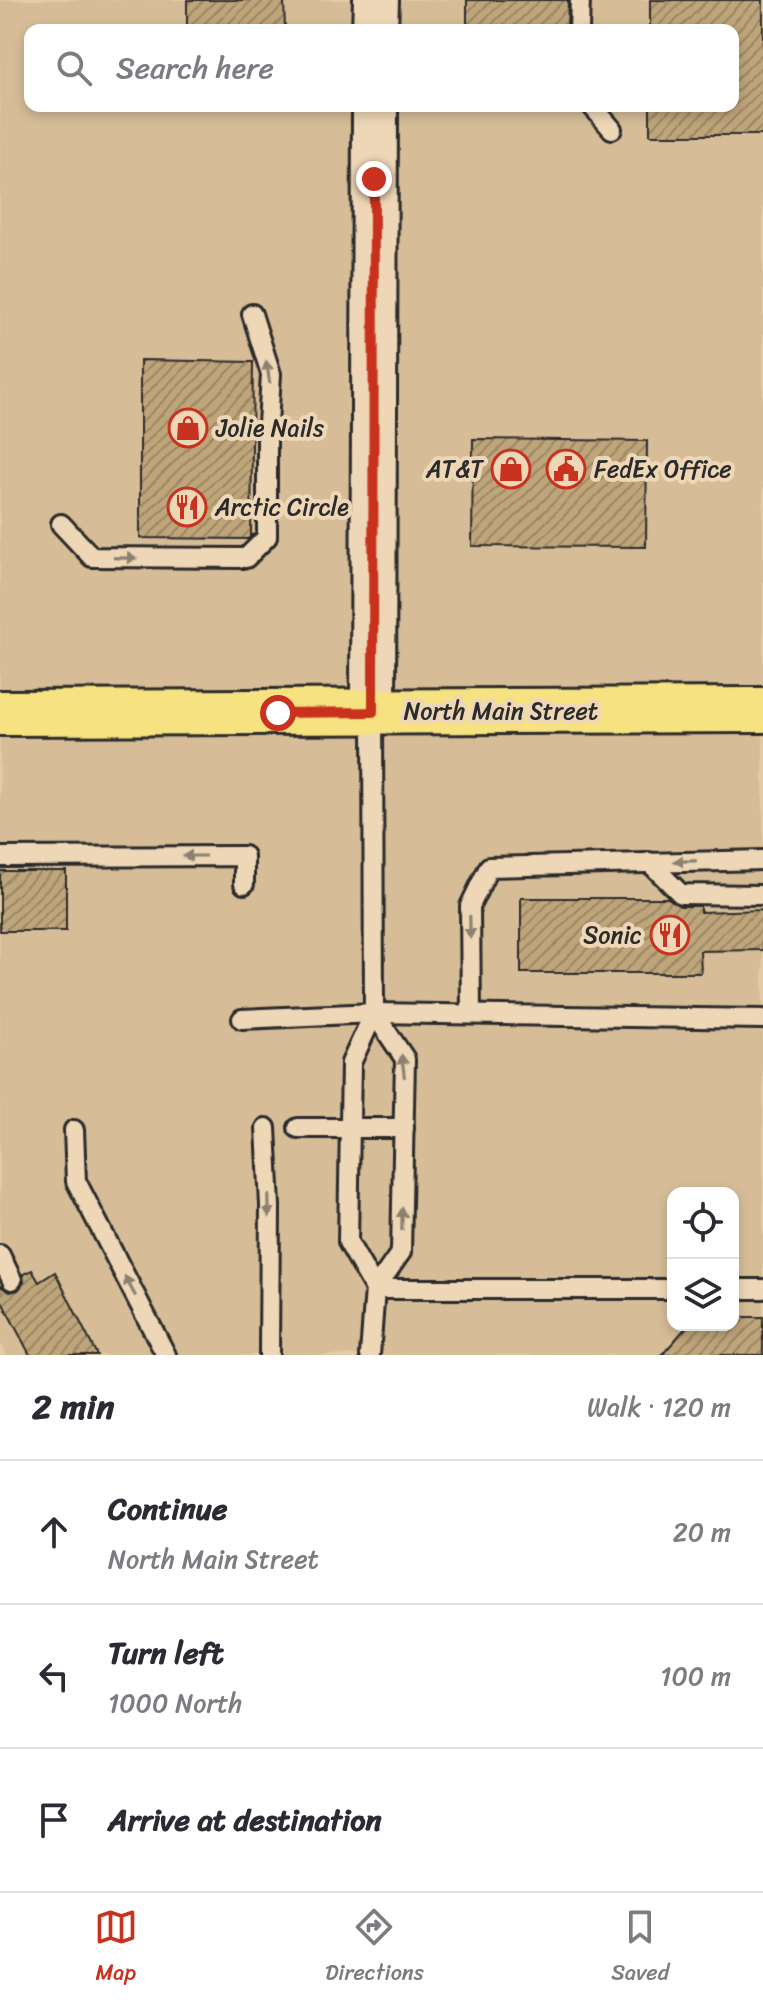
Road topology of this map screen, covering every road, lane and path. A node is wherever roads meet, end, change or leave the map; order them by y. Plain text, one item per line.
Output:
1 (376, 0) edge
2 (580, 0) edge
3 (375, 24) edge
4 (579, 24) edge
5 (375, 112) edge
6 (597, 112) edge
7 (612, 129) dead end
8 (252, 314) dead end
9 (61, 524) dead end
10 (763, 710) edge
11 (373, 712) junction
12 (0, 713) edge
13 (0, 857) edge
14 (763, 860) edge
15 (649, 862) junction
16 (244, 884) dead end
17 (763, 895) edge
18 (374, 1013) junction
19 (471, 1014) junction
20 (242, 1019) dead end
21 (763, 1019) edge
22 (266, 1128) dead end
23 (298, 1128) dead end
24 (350, 1128) junction
25 (404, 1128) junction
26 (74, 1130) dead end
27 (0, 1255) edge
28 (12, 1280) dead end
29 (375, 1289) junction
30 (667, 1289) edge
31 (739, 1289) edge
32 (763, 1289) edge
33 (166, 1355) edge
34 (269, 1355) edge
35 (370, 1355) edge

1 - 3 main road
2 - 4 lane
5 - 11 main road
6 - 7 lane
9 -> 8 lane
10 - 11 main road, North Main Street
11 - 12 main road, North Main Street
11 - 18 lane
16 -> 13 lane
14 -> 15 lane
15 - 17 lane
15 -> 19 lane
18 - 19 lane
18 - 20 lane
18 - 24 lane
25 -> 18 lane
19 - 21 lane
22 -> 34 lane
23 - 24 lane
24 - 25 lane
24 - 29 lane
29 -> 25 lane
33 -> 26 lane
27 - 28 lane
29 - 30 lane
29 - 35 lane
31 - 32 lane

